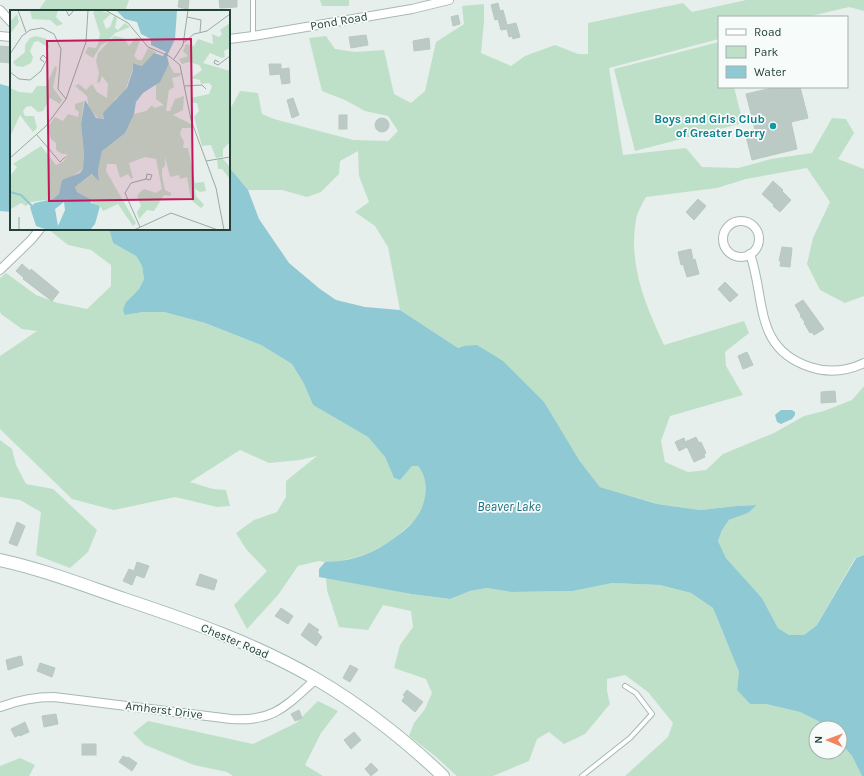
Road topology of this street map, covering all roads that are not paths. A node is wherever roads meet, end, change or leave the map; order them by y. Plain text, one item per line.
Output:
1 (253, 0) edge
2 (449, 0) edge
3 (0, 10) edge
4 (10, 21) edge
5 (0, 36) edge
6 (253, 36) junction
7 (10, 37) edge
8 (230, 39) edge
9 (39, 230) edge
10 (750, 254) junction
11 (0, 270) edge
12 (864, 363) edge
13 (0, 560) edge
14 (316, 679) junction
15 (625, 686) dead end
16 (0, 707) edge
17 (443, 776) edge
18 (582, 776) edge

1 - 6 lane
2 - 6 street, Pond Road
3 - 4 street
5 - 7 street
6 - 8 street, Pond Road
9 - 11 street
10 - 10 street
10 - 12 street
13 - 14 main road, Chester Road
14 - 16 street, Amherst Drive
14 - 17 main road, Chester Road
15 - 18 lane

